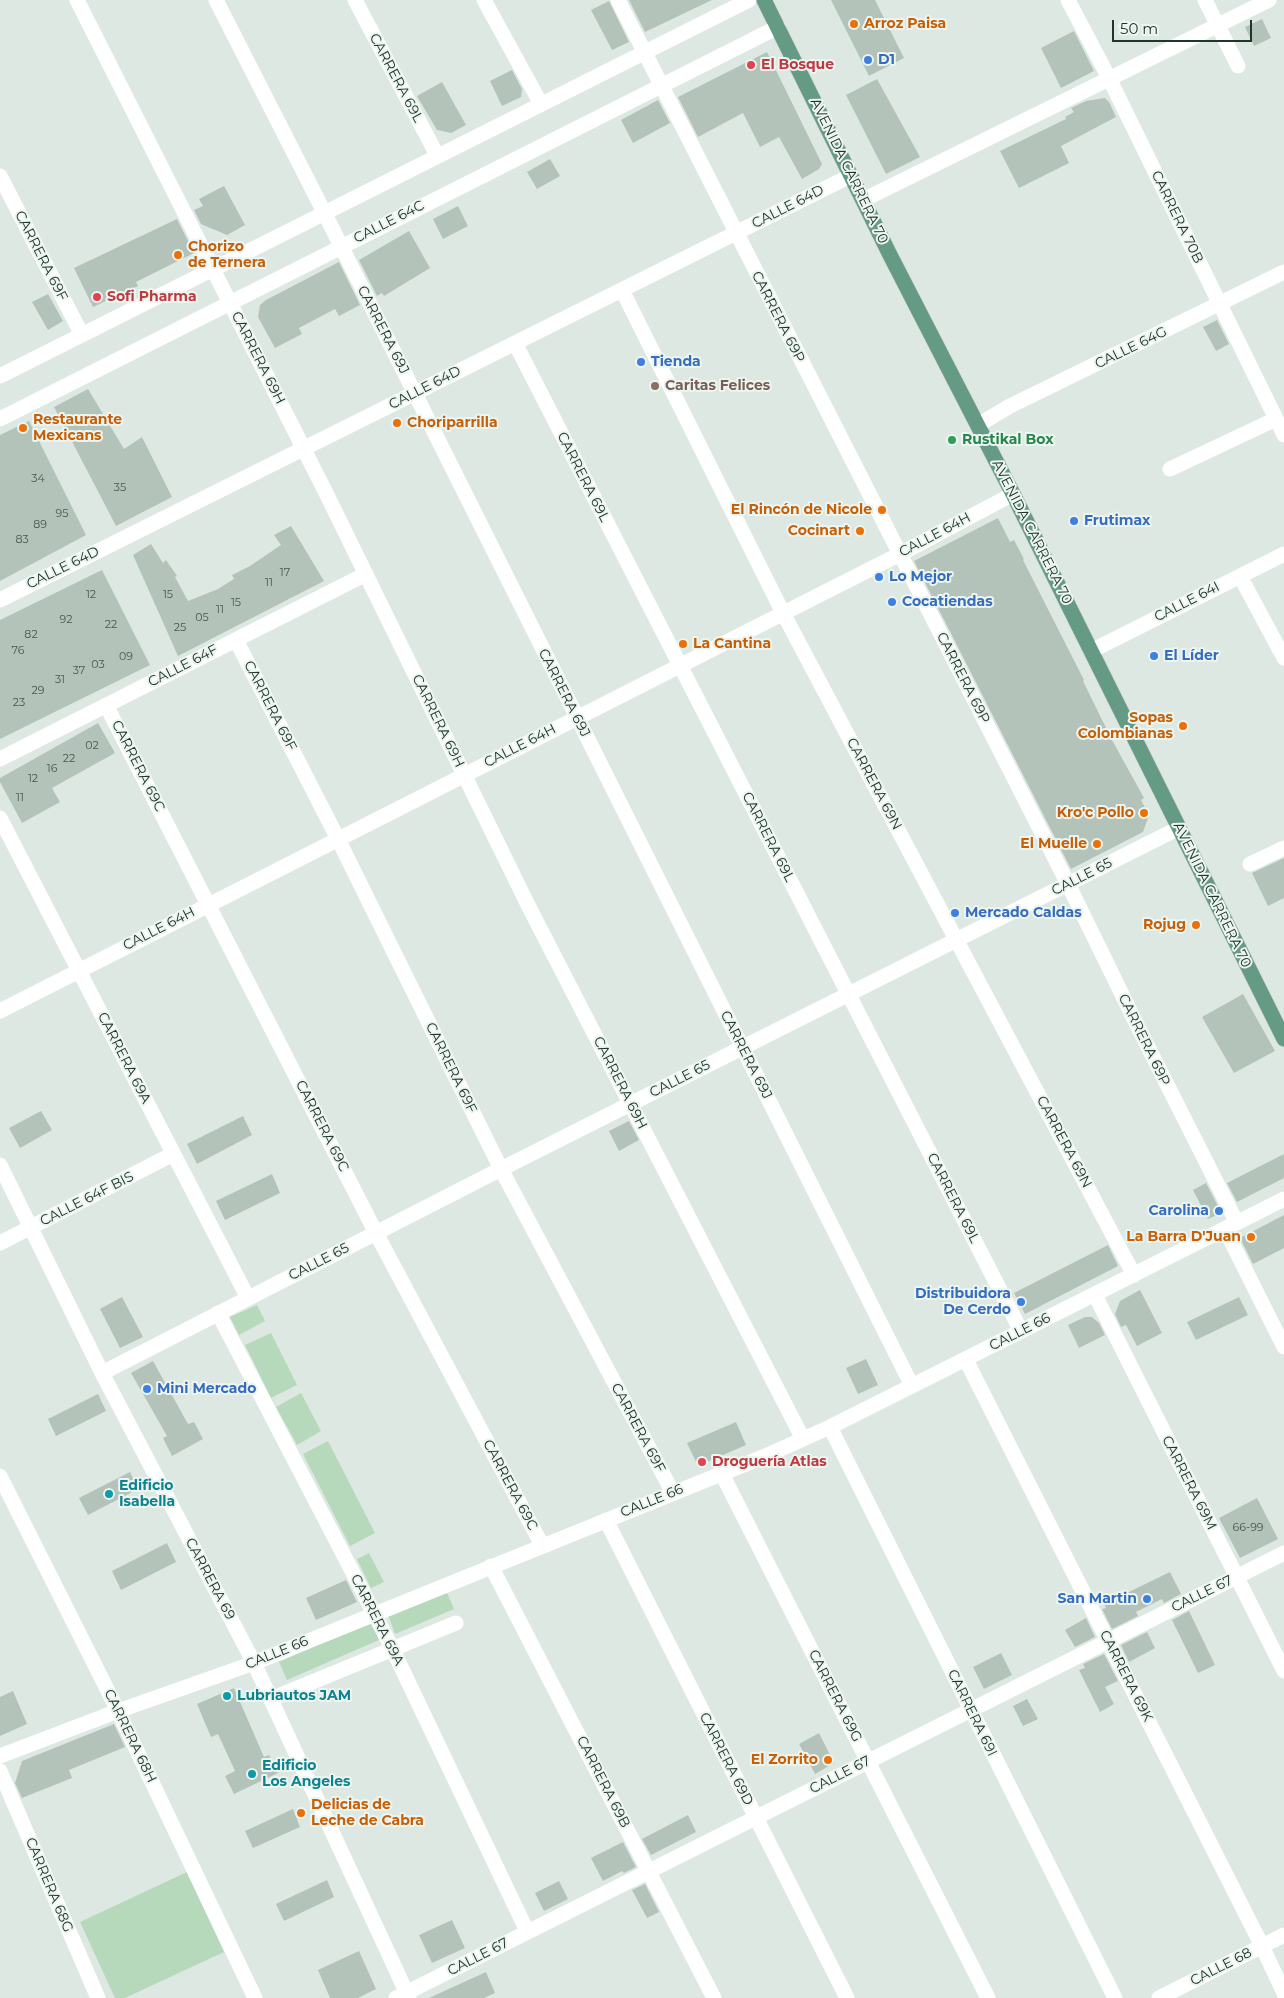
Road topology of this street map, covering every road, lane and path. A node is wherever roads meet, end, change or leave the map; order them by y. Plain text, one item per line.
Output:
1 (77, 0) edge
2 (216, 0) edge
3 (354, 0) edge
4 (484, 0) edge
5 (618, 0) edge
6 (749, 0) edge
7 (764, 0) edge
8 (1068, 0) edge
9 (1205, 0) edge
10 (1269, 0) edge
11 (778, 26) junction
12 (1218, 26) junction
13 (646, 52) junction
14 (1238, 66) dead end
15 (1109, 78) junction
16 (662, 85) junction
17 (541, 104) junction
18 (437, 155) junction
19 (0, 176) edge
20 (850, 176) junction
21 (863, 200) junction
22 (324, 212) junction
23 (735, 233) junction
24 (341, 247) junction
25 (213, 269) junction
26 (1284, 272) edge
27 (622, 290) junction
28 (230, 303) junction
29 (1221, 305) junction
30 (82, 335) junction
31 (515, 343) junction
32 (0, 376) edge
33 (414, 393) junction
34 (0, 419) edge
35 (1276, 419) junction
36 (978, 425) junction
37 (1284, 435) edge
38 (304, 448) junction
39 (1170, 469) dead end
40 (1013, 494) junction
41 (900, 554) junction
42 (1284, 554) edge
43 (366, 574) junction
44 (1240, 576) junction
45 (0, 600) edge
46 (783, 613) junction
47 (236, 640) junction
48 (1091, 650) junction
49 (1284, 658) edge
50 (680, 665) junction
51 (106, 705) junction
52 (577, 717) junction
53 (0, 759) edge
54 (464, 775) junction
55 (0, 818) edge
56 (1179, 828) junction
57 (338, 839) junction
58 (1284, 848) edge
59 (1250, 864) dead end
60 (1068, 884) junction
61 (210, 904) junction
62 (957, 940) junction
63 (80, 970) junction
64 (848, 994) junction
65 (0, 1011) edge
66 (1284, 1038) edge
67 (742, 1047) junction
68 (630, 1104) junction
69 (174, 1154) junction
70 (0, 1165) edge
71 (501, 1169) junction
72 (1284, 1200) edge
73 (1231, 1226) junction
74 (32, 1227) junction
75 (376, 1233) junction
76 (0, 1243) edge
77 (1134, 1274) junction
78 (1094, 1295) junction
79 (248, 1298) junction
80 (218, 1313) junction
81 (1021, 1332) junction
82 (1284, 1347) edge
83 (966, 1360) junction
84 (102, 1373) junction
85 (912, 1386) junction
86 (830, 1428) junction
87 (804, 1439) junction
88 (722, 1474) junction
89 (0, 1476) edge
90 (672, 1493) junction
91 (606, 1520) junction
92 (542, 1545) junction
93 (1284, 1553) edge
94 (491, 1566) junction
95 (1237, 1576) junction
96 (375, 1613) junction
97 (456, 1623) dead end
98 (1108, 1640) junction
99 (392, 1648) junction
100 (254, 1663) junction
101 (1284, 1671) edge
102 (271, 1699) junction
103 (971, 1709) junction
104 (118, 1711) junction
105 (0, 1756) edge
106 (868, 1761) junction
107 (0, 1771) edge
108 (755, 1818) junction
109 (649, 1870) junction
110 (528, 1931) junction
111 (1284, 1935) edge
112 (1262, 1946) junction
113 (1284, 1993) edge
114 (404, 1996) edge
115 (98, 1998) edge
116 (255, 1998) edge
117 (714, 1998) edge
118 (847, 1998) edge
119 (988, 1998) edge
120 (1115, 1998) edge
121 (1159, 1998) edge

1 - 25 street, CARRERA 69H
2 - 22 street, CARRERA 69J
3 - 18 street, CARRERA 69L
4 - 17 street
5 - 13 street, CARRERA 69P
6 - 13 street
7 - 11 main road, AVENIDA CARRERA 70
8 - 15 street, CARRERA 70B
9 - 12 street
10 - 12 street
11 - 16 street, CALLE 64C
11 - 20 main road, AVENIDA CARRERA 70
12 - 14 street
12 - 15 street
13 - 16 street, CARRERA 69P
13 - 17 street
15 - 21 street
15 - 29 street, CARRERA 70B
16 - 23 street, CARRERA 69P
16 - 24 street, CALLE 64C
17 - 18 street
18 - 22 street
19 - 30 street, CARRERA 69F
20 - 21 main road, AVENIDA CARRERA 70
20 - 23 street, CALLE 64D
21 - 36 main road, AVENIDA CARRERA 70
22 - 24 street, CARRERA 69J
22 - 25 street
23 - 27 street, CALLE 64D
23 - 41 street, CARRERA 69P
24 - 28 street, CALLE 64C
24 - 33 street, CARRERA 69J
25 - 28 street, CARRERA 69H
25 - 30 street
26 - 29 street, CALLE 64G
27 - 31 street, CALLE 64D
27 - 46 street, CARRERA 69N
28 - 34 street, CALLE 64C
28 - 38 street, CARRERA 69H
29 - 35 street, CARRERA 70B
29 - 36 street, CALLE 64G
30 - 32 street
31 - 33 street, CALLE 64D
31 - 50 street, CARRERA 69L
33 - 38 street, CALLE 64D
33 - 52 street, CARRERA 69J
35 - 37 street, CARRERA 70B
35 - 39 street
36 - 40 main road, AVENIDA CARRERA 70
38 - 43 street, CARRERA 69H
38 - 45 street, CALLE 64D
40 - 41 street, CALLE 64H
40 - 48 main road, AVENIDA CARRERA 70
41 - 46 street, CALLE 64H
41 - 60 street, CARRERA 69P
42 - 44 street, CALLE 64I
43 - 47 street, CALLE 64F
43 - 54 street, CARRERA 69H
44 - 48 street, CALLE 64I
44 - 49 street
46 - 50 street, CALLE 64H
46 - 62 street, CARRERA 69N
47 - 51 street, CALLE 64F
47 - 57 street, CARRERA 69F
48 - 56 main road, AVENIDA CARRERA 70
50 - 52 street, CALLE 64H
50 - 64 street, CARRERA 69L
51 - 53 street, CALLE 64F
51 - 61 street, CARRERA 69C
52 - 54 street, CALLE 64H
52 - 67 street, CARRERA 69J
54 - 57 street, CALLE 64H
54 - 68 street, CARRERA 69H
55 - 63 street, CARRERA 69A
56 - 60 street, CALLE 65
56 - 66 main road, AVENIDA CARRERA 70
57 - 61 street, CALLE 64H
57 - 71 street, CARRERA 69F
58 - 59 street
60 - 62 street, CALLE 65
60 - 73 street, CARRERA 69P
61 - 63 street, CALLE 64H
61 - 75 street, CARRERA 69C
62 - 64 street, CALLE 65
62 - 77 street, CARRERA 69N
63 - 65 street, CALLE 64H
63 - 69 street, CARRERA 69A
64 - 67 street, CALLE 65
64 - 81 street, CARRERA 69L
67 - 68 street, CALLE 65
67 - 85 street, CARRERA 69J
68 - 71 street, CALLE 65
68 - 87 street, CARRERA 69H
69 - 74 street, CALLE 64F BIS
69 - 79 street, CARRERA 69A
70 - 74 street, CARRERA 69
71 - 75 street, CALLE 65
71 - 90 street, CARRERA 69F
72 - 73 street, CALLE 66
73 - 77 street, CALLE 66
73 - 82 street, CARRERA 69P
74 - 76 street, CALLE 64F BIS
74 - 84 street, CARRERA 69
75 - 79 street, CALLE 65
75 - 92 street, CARRERA 69C
77 - 78 street, CALLE 66
78 - 81 street, CALLE 66
78 - 95 street, CARRERA 69M
79 - 80 street, CALLE 65
80 - 84 street, CALLE 65
80 - 96 street, CARRERA 69A
81 - 83 street, CALLE 66
83 - 85 street, CALLE 66
83 - 98 street, CARRERA 69K
84 - 100 street, CARRERA 69
85 - 86 street, CALLE 66
86 - 87 street, CALLE 66
86 - 103 street, CARRERA 69I
87 - 88 street, CALLE 66
88 - 90 street, CALLE 66
88 - 106 street, CARRERA 69G
89 - 104 street, CARRERA 68H
90 - 91 street, CALLE 66
91 - 92 street, CALLE 66
91 - 108 street, CARRERA 69D
92 - 94 street, CALLE 66
93 - 95 street, CALLE 67
94 - 96 street, CALLE 66
94 - 109 street, CARRERA 69B
95 - 98 street, CALLE 67
95 - 101 street, CARRERA 69M
96 - 99 street, CARRERA 69A
96 - 100 street, CALLE 66
97 - 99 street
98 - 103 street, CALLE 67
98 - 112 street, CARRERA 69K
99 - 102 street
99 - 110 street, CARRERA 69A
100 - 102 street, CARRERA 69
100 - 104 street, CALLE 66
102 - 114 street, CARRERA 69
103 - 106 street, CALLE 67
103 - 120 street, CARRERA 69I
104 - 105 street, CALLE 66
104 - 116 street, CARRERA 68H
106 - 108 street, CALLE 67
106 - 119 street, CARRERA 69G
107 - 115 street, CARRERA 68G
108 - 109 street, CALLE 67
108 - 118 street, CARRERA 69D
109 - 110 street, CALLE 67
109 - 117 street, CARRERA 69B
110 - 114 street, CALLE 67
111 - 112 street, CALLE 68
112 - 113 street, CARRERA 69K
112 - 121 street, CALLE 68

